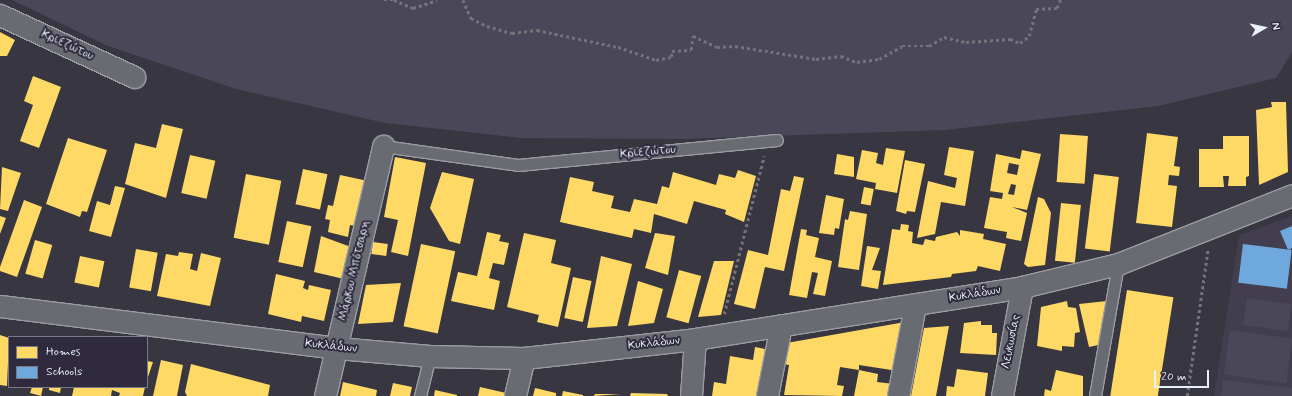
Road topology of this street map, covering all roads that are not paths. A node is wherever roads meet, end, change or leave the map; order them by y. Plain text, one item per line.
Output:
1 (0, 15) edge
2 (134, 77) dead end
3 (777, 140) dead end
4 (383, 146) joint
5 (1292, 195) edge
6 (1118, 264) junction
7 (1022, 288) junction
8 (915, 305) junction
9 (0, 306) edge
10 (781, 325) junction
11 (695, 340) junction
12 (337, 348) junction
13 (430, 356) junction
14 (524, 358) junction
15 (325, 396) edge
16 (420, 396) edge
17 (515, 396) edge
18 (692, 396) edge
19 (767, 396) edge
20 (898, 396) edge
21 (1002, 396) edge
22 (1095, 396) edge

1 - 2 street, Κριεζώτου
3 - 4 lane, Κριεζώτου
4 - 12 street, Μάρκου Μπότσαρη
5 - 6 street, Κυκλάδων
6 - 7 street, Κυκλάδων
6 - 22 lane
7 - 8 street, Κυκλάδων
7 - 21 street, Λευκωσίας
8 - 10 street, Κυκλάδων
8 - 20 street
9 - 12 street, Κυκλάδων
10 - 11 street, Κυκλάδων
10 - 19 street
11 - 14 street, Κυκλάδων
11 - 18 street
12 - 13 street, Κυκλάδων
12 - 15 street, Μάρκου Μπότσαρη
13 - 14 street, Κυκλάδων
13 - 16 lane
14 - 17 street

